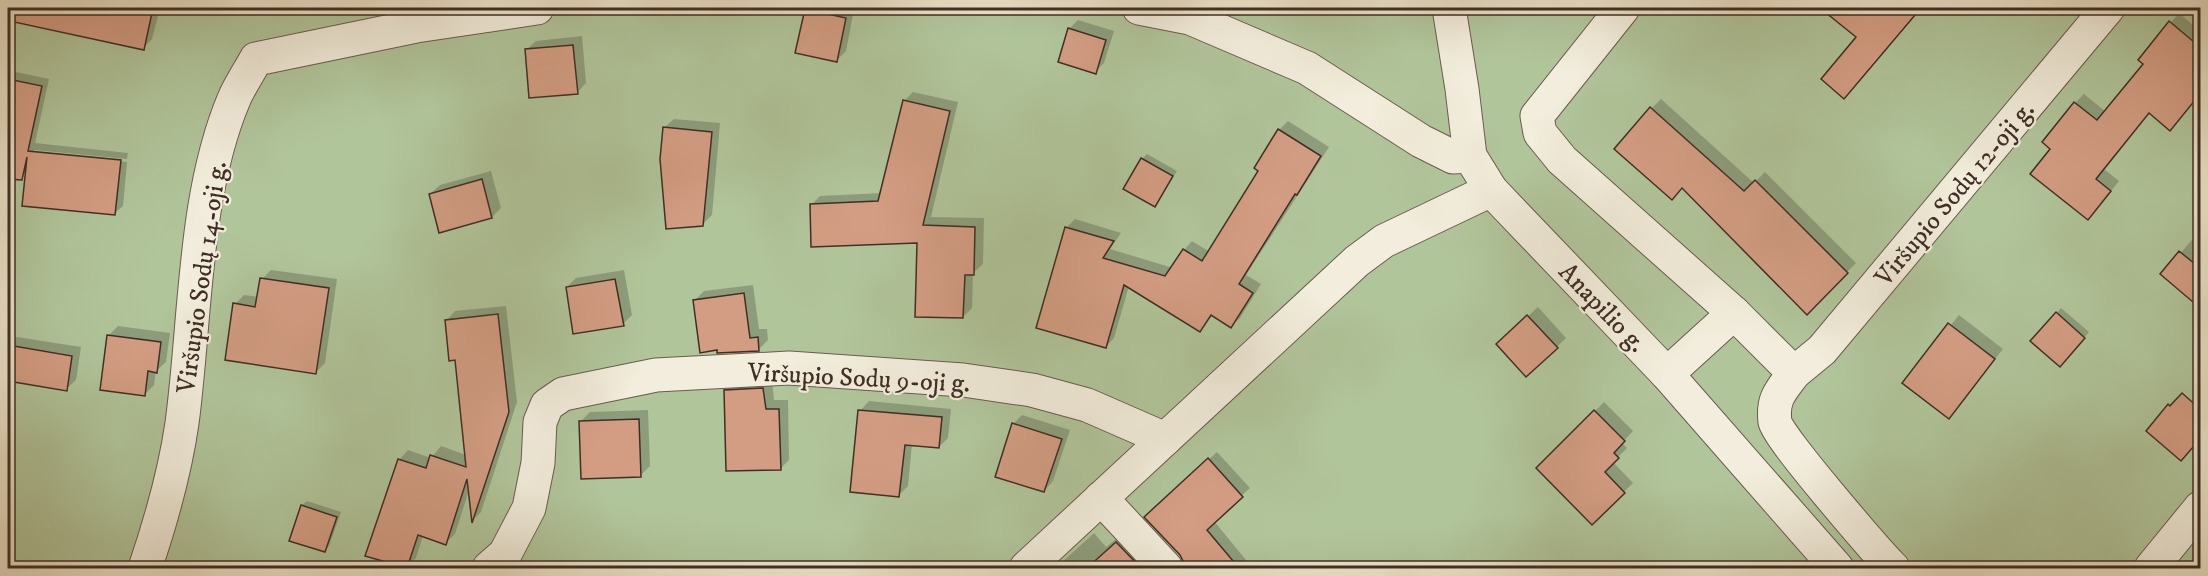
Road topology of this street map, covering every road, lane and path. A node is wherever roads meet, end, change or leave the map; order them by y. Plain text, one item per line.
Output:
1 (537, 8) edge
2 (1139, 8) edge
3 (1449, 8) edge
4 (1623, 8) edge
5 (2108, 8) edge
6 (1470, 156) junction
7 (1491, 190) junction
8 (1734, 313) junction
9 (1794, 373) junction
10 (1667, 374) junction
11 (1165, 439) junction
12 (1101, 498) junction
13 (2200, 508) edge
14 (504, 564) edge
15 (145, 568) edge
16 (1026, 568) edge
17 (1166, 568) edge
18 (1837, 568) edge
19 (1893, 568) edge
20 (2151, 568) edge

1 - 15 street, Viršupio Sodų 14-oji g.
2 - 6 street
3 - 6 street, Anapilio g.
4 - 8 street
5 - 9 street, Viršupio Sodų 12-oji g.
6 - 7 street, Anapilio g.
7 - 10 street, Anapilio g.
7 - 11 street
8 - 9 street
8 - 10 street
9 - 19 street, Viršupio Sodų 12-oji g.
10 - 18 street, Anapilio g.
11 - 12 street
11 - 14 street, Viršupio Sodų 9-oji g.
12 - 16 street
12 - 17 street
13 - 20 street

